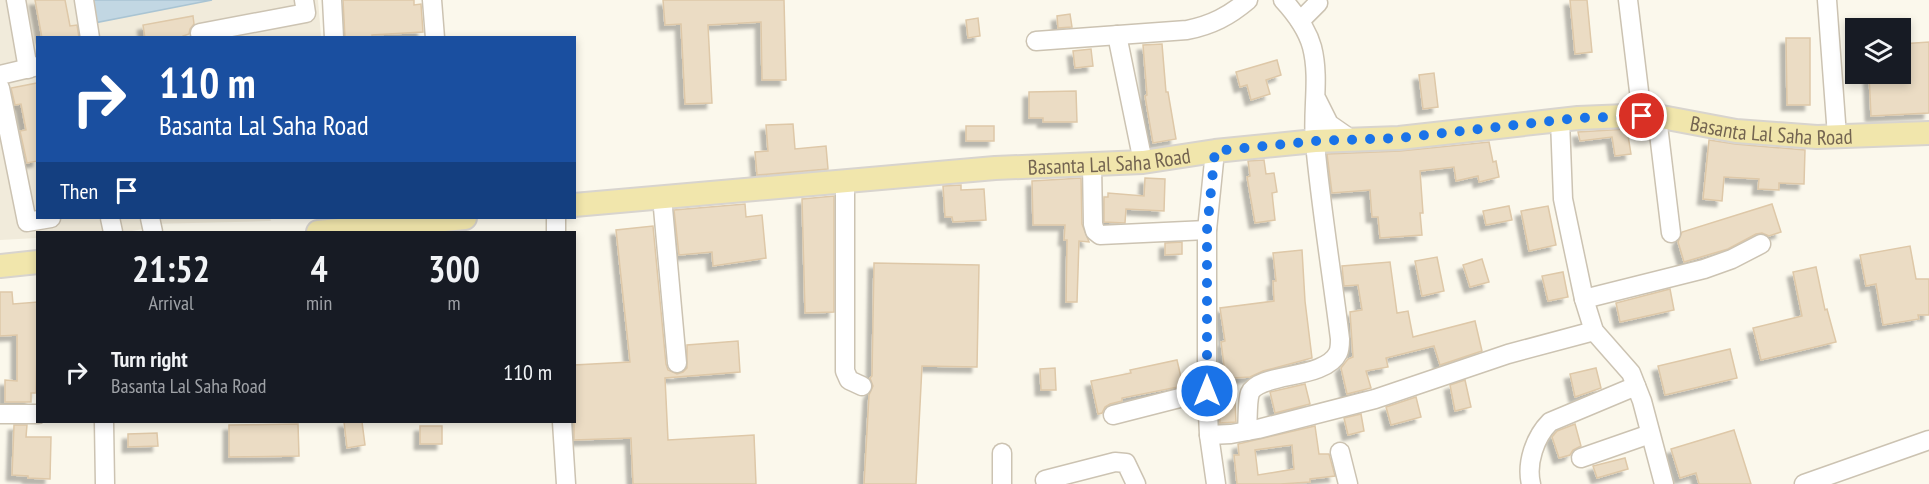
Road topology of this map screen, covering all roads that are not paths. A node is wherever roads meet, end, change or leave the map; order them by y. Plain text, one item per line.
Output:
1 (16, 0) edge
2 (84, 0) edge
3 (304, 0) edge
4 (332, 0) edge
5 (432, 0) edge
6 (1248, 0) edge
7 (1283, 0) edge
8 (1317, 0) edge
9 (1628, 0) edge
10 (1827, 0) edge
11 (1300, 21) junction
12 (1117, 35) junction
13 (90, 36) edge
14 (201, 36) edge
15 (334, 36) edge
16 (435, 36) edge
17 (1036, 41) dead end
18 (33, 67) edge
19 (0, 75) edge
20 (0, 88) edge
21 (1314, 92) junction
22 (1650, 116) junction
23 (1560, 120) junction
24 (1929, 133) edge
25 (1837, 136) junction
26 (1352, 140) junction
27 (1315, 141) junction
28 (1215, 151) junction
29 (1143, 162) junction
30 (1092, 164) junction
31 (844, 181) junction
32 (662, 197) junction
33 (576, 205) edge
34 (45, 219) edge
35 (445, 219) edge
36 (343, 224) edge
37 (1207, 230) junction
38 (321, 231) edge
39 (1671, 232) dead end
40 (1761, 244) dead end
41 (36, 262) edge
42 (0, 266) edge
43 (1584, 299) junction
44 (1594, 331) junction
45 (677, 363) dead end
46 (862, 386) dead end
47 (1636, 386) junction
48 (1207, 391) junction
49 (0, 414) edge
50 (36, 414) edge
51 (1113, 415) dead end
52 (104, 423) edge
53 (562, 423) edge
54 (1247, 431) junction
55 (1650, 434) junction
56 (1209, 435) junction
57 (1929, 440) edge
58 (1340, 452) dead end
59 (1002, 453) dead end
60 (1581, 458) dead end
61 (1045, 480) dead end
62 (105, 484) edge
63 (566, 484) edge
64 (1002, 484) edge
65 (1136, 484) edge
66 (1216, 484) edge
67 (1348, 484) edge
68 (1531, 484) edge
69 (1664, 484) edge
70 (1804, 484) edge

1 - 18 street
2 - 13 street
3 - 14 street
4 - 15 street
5 - 16 street
6 - 12 street
7 - 11 street
8 - 11 street
9 - 22 street
10 - 25 street
11 - 21 street
12 - 17 street
12 - 29 street
18 - 19 street
20 - 34 street
21 - 26 street
21 - 27 street
22 - 23 main road, Basanta Lal Saha Road
22 - 25 main road, Basanta Lal Saha Road
22 - 39 street
23 - 26 main road, Basanta Lal Saha Road
23 - 43 street
24 - 25 main road, Basanta Lal Saha Road
26 - 27 main road, Basanta Lal Saha Road
27 - 28 main road, Basanta Lal Saha Road
27 - 54 street
28 - 29 main road, Basanta Lal Saha Road
28 - 37 street
29 - 30 main road, Basanta Lal Saha Road
30 - 31 main road, Basanta Lal Saha Road
30 - 37 street
31 - 32 main road, Basanta Lal Saha Road
31 - 46 street
32 - 33 main road, Basanta Lal Saha Road
32 - 45 street
35 - 36 main road
36 - 38 main road
37 - 48 street
40 - 43 street
41 - 42 main road
43 - 44 street
44 - 47 street
44 - 54 street
47 - 55 street
47 - 68 street
48 - 51 street
48 - 56 street
49 - 50 street
52 - 62 street
53 - 63 street
54 - 56 street
55 - 60 street
55 - 69 street
56 - 66 street
57 - 70 street
58 - 67 street
59 - 64 street
61 - 65 street

